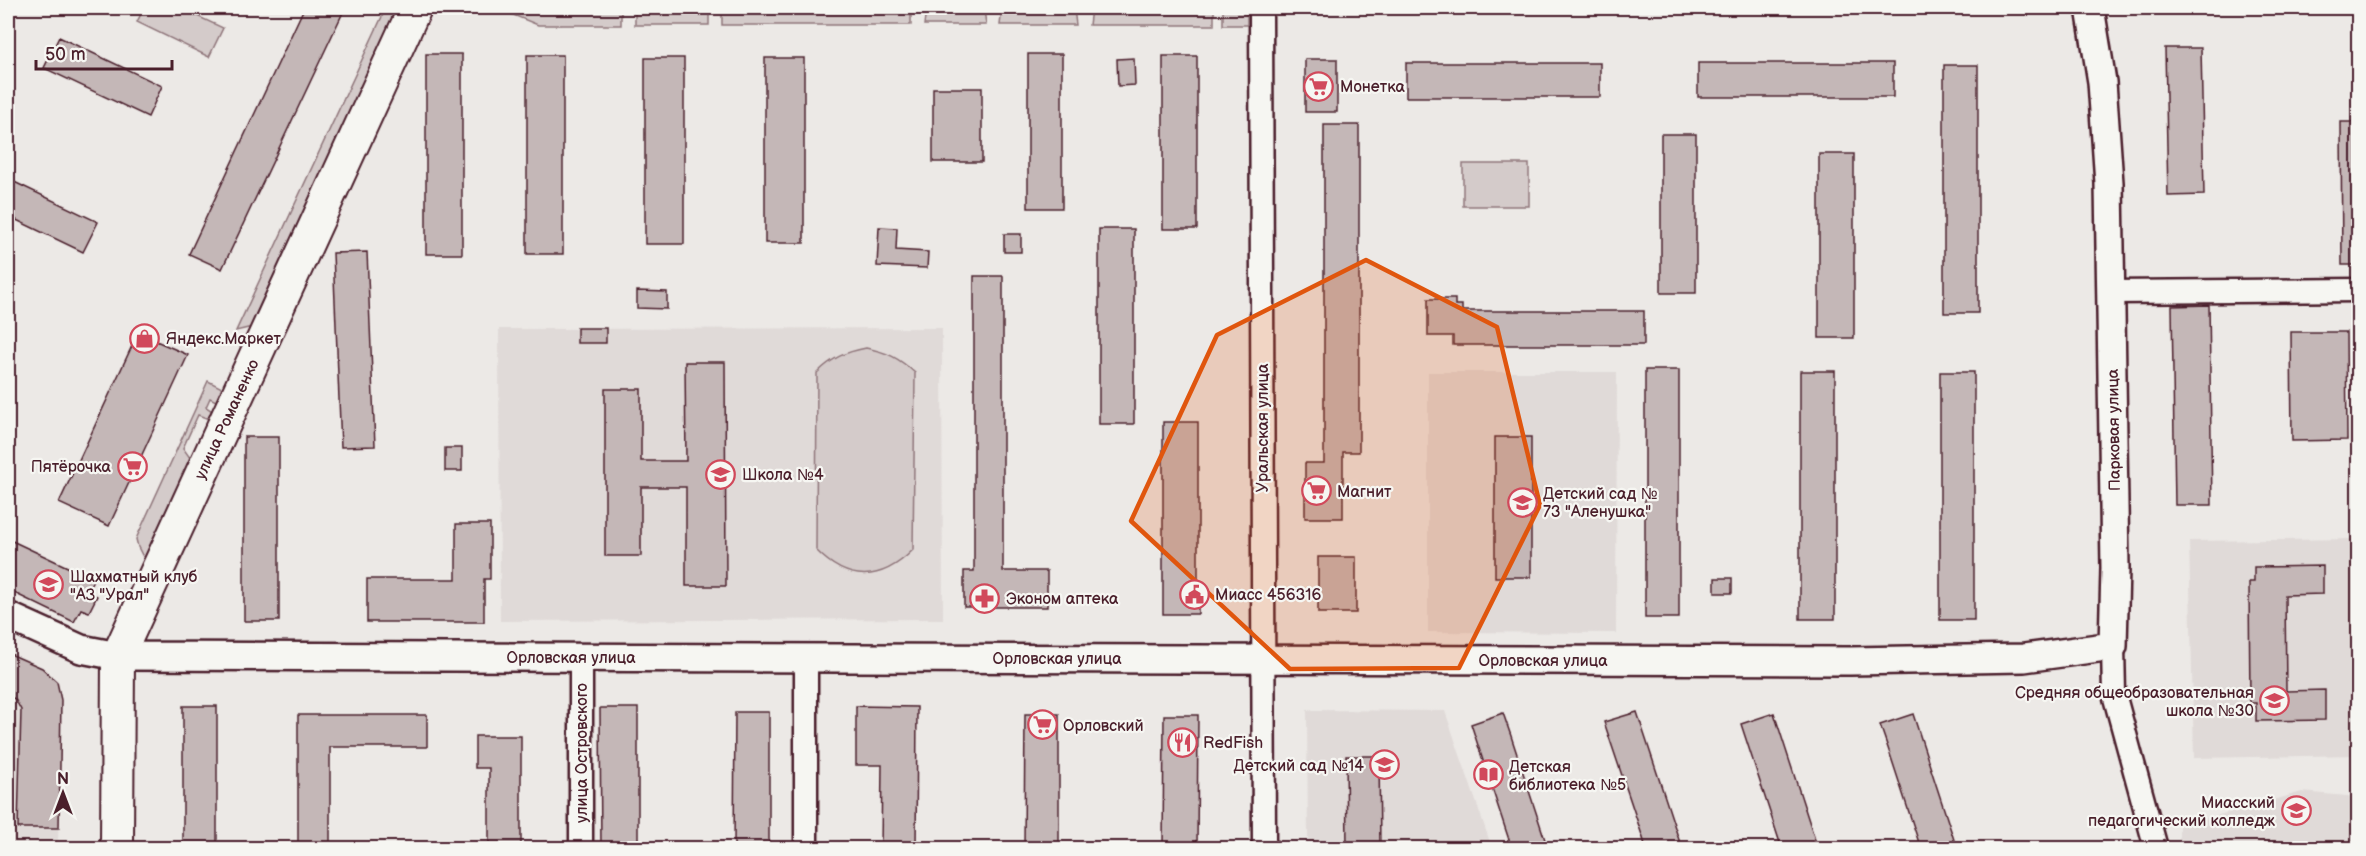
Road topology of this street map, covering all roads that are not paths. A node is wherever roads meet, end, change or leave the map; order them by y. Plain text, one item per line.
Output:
1 (415, 8) edge
2 (1261, 8) edge
3 (2090, 8) edge
4 (2358, 290) edge
5 (2111, 292) junction
6 (8, 616) edge
7 (2113, 646) junction
8 (118, 656) junction
9 (581, 657) junction
10 (806, 658) junction
11 (1263, 659) junction
12 (117, 849) edge
13 (581, 849) edge
14 (806, 849) edge
15 (1264, 849) edge
16 (2156, 849) edge

1 - 8 main road, улица Романенко
2 - 11 street, Уральская улица
3 - 5 street, Парковая улица
4 - 5 street
5 - 7 street, Парковая улица
6 - 8 street, Орловская улица
7 - 11 street, Орловская улица
7 - 16 street, Парковая улица
8 - 9 street, Орловская улица
8 - 12 main road, улица Романенко
9 - 10 street, Орловская улица
9 - 13 street, улица Островского
10 - 11 street, Орловская улица
10 - 14 street
11 - 15 street, Уральская улица

